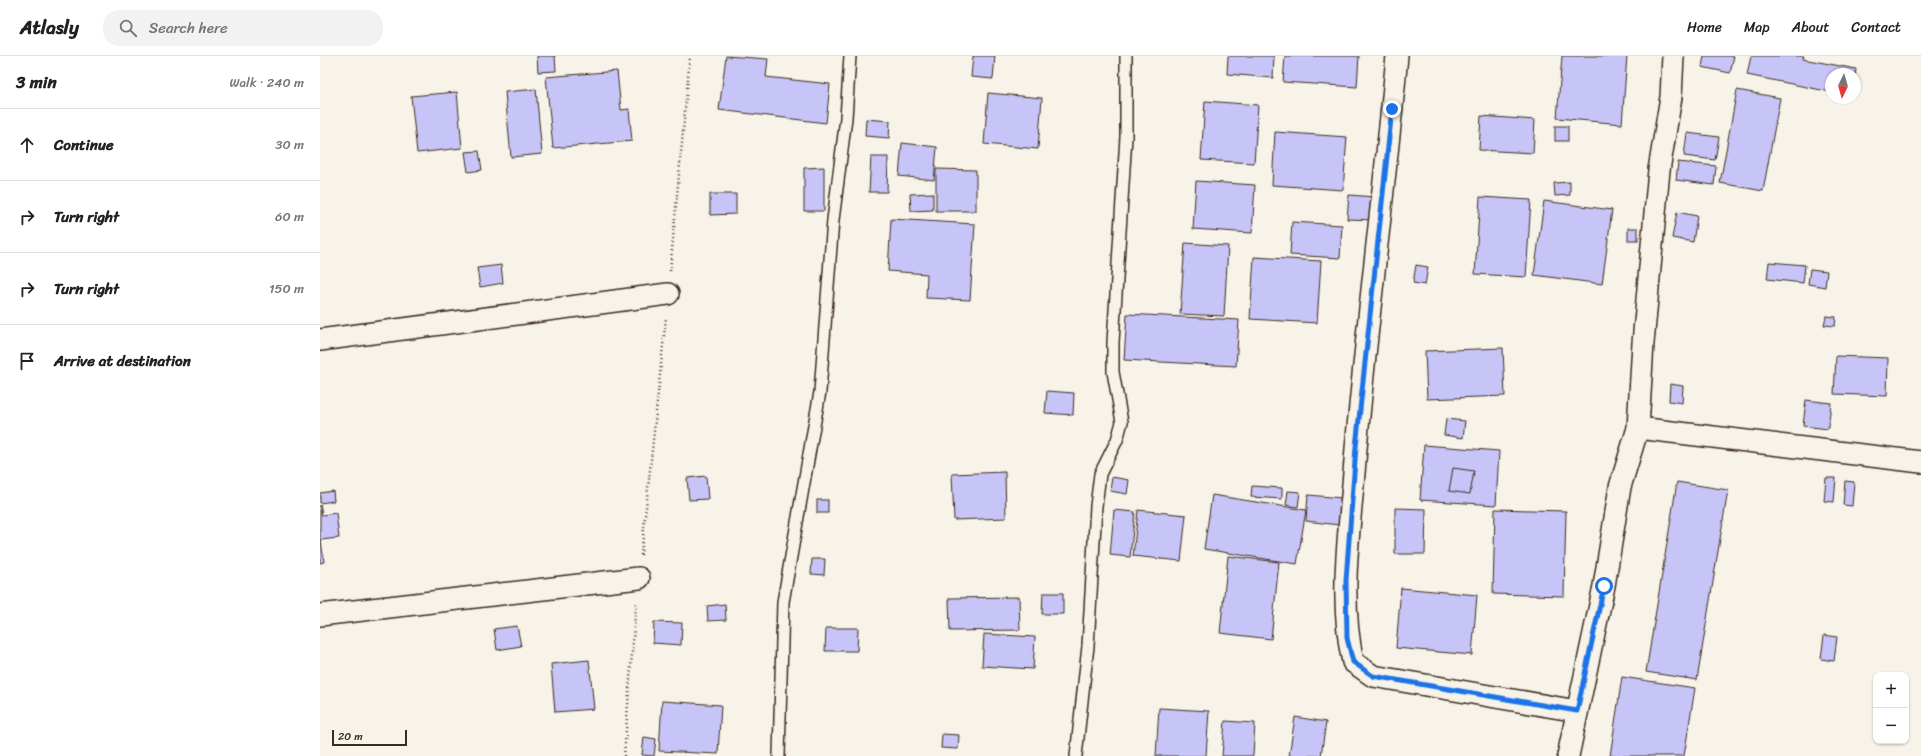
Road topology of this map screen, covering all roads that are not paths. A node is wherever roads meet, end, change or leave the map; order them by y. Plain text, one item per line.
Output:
1 (850, 56) edge
2 (1126, 56) edge
3 (1397, 56) edge
4 (1673, 56) edge
5 (668, 294) road end
6 (320, 340) edge
7 (1638, 428) junction
8 (1921, 462) edge
9 (639, 578) road end
10 (320, 615) edge
11 (1577, 711) junction
12 (779, 756) edge
13 (1076, 756) edge
14 (1568, 756) edge

1 - 12 lane
2 - 13 lane
3 - 11 street
4 - 7 street
5 - 6 street
7 - 8 street
7 - 11 street
9 - 10 street
11 - 14 street

